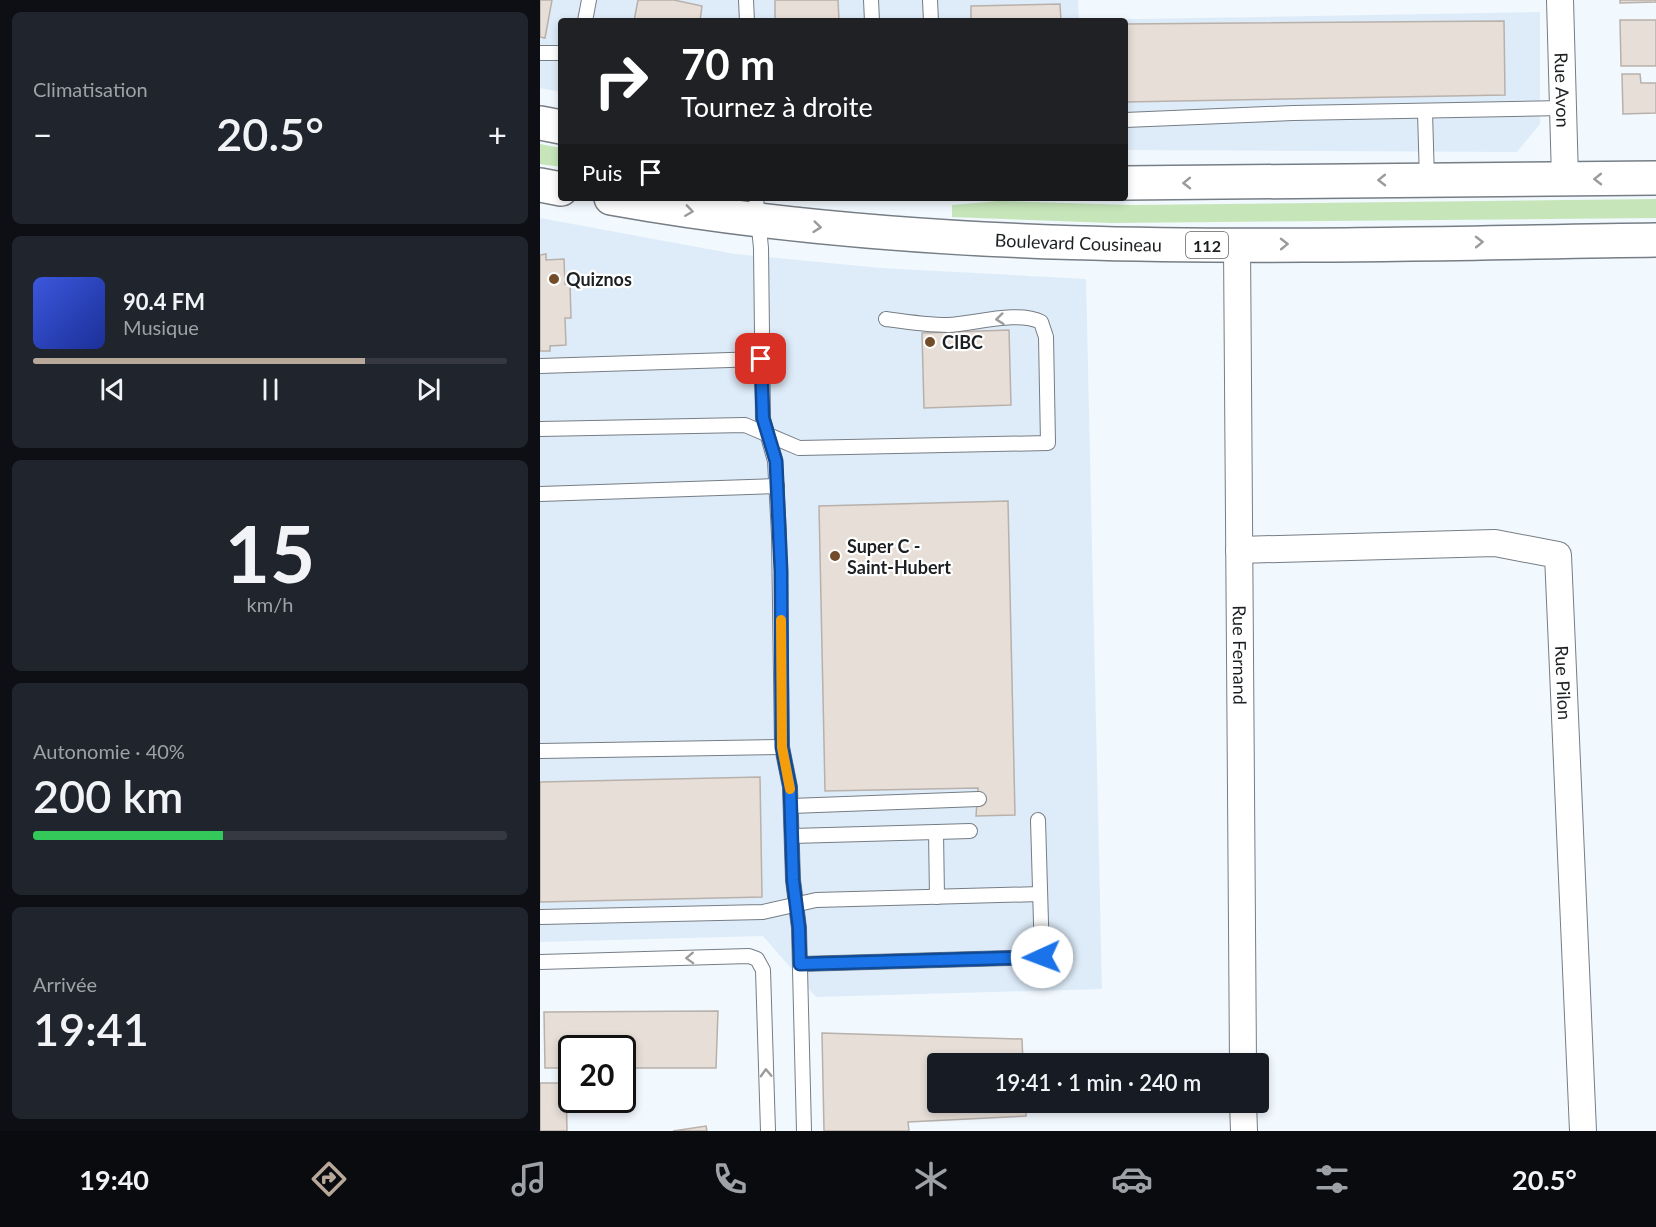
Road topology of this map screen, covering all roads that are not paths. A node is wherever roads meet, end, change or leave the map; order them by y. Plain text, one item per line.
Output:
1 (589, 0) edge
2 (746, 0) edge
3 (871, 0) edge
4 (930, 0) edge
5 (1560, 0) edge
6 (586, 18) edge
7 (747, 18) edge
8 (872, 18) edge
9 (931, 18) edge
10 (540, 53) edge
11 (558, 53) edge
12 (1563, 108) junction
13 (1425, 112) junction
14 (1128, 120) edge
15 (540, 123) edge
16 (558, 126) edge
17 (1656, 178) edge
18 (1565, 179) junction
19 (1427, 180) junction
20 (1128, 183) edge
21 (540, 185) edge
22 (558, 188) edge
23 (651, 201) edge
24 (757, 209) edge
25 (1656, 240) edge
26 (1237, 245) junction
27 (886, 319) dead end
28 (761, 359) junction
29 (540, 366) edge
30 (540, 429) edge
31 (766, 434) junction
32 (777, 486) junction
33 (540, 494) edge
34 (1239, 549) junction
35 (782, 747) junction
36 (540, 752) edge
37 (979, 799) dead end
38 (791, 806) junction
39 (1038, 820) dead end
40 (970, 831) dead end
41 (936, 832) junction
42 (792, 836) junction
43 (1040, 894) junction
44 (937, 897) junction
45 (796, 903) junction
46 (540, 918) edge
47 (540, 962) edge
48 (800, 964) junction
49 (1243, 1053) edge
50 (1243, 1113) edge
51 (768, 1131) edge
52 (804, 1131) edge
53 (1244, 1131) edge
54 (1583, 1131) edge

1 - 6 lane
2 - 7 lane
3 - 8 lane
4 - 9 lane
5 - 12 street, Rue Avon
10 - 11 lane
12 - 13 lane
12 - 18 street, Rue Avon
13 - 14 lane
13 - 19 lane
15 - 16 main road
17 -> 18 main road
18 - 19 main road
19 -> 20 main road
21 - 22 main road
23 -> 24 main road, Boulevard Cousineau / 112
24 -> 26 main road, Boulevard Cousineau / 112
24 - 28 lane
26 -> 25 main road, Boulevard Cousineau / 112
26 - 34 street, Rue Fernand
31 -> 27 lane
28 - 29 lane
28 - 31 lane
30 - 31 lane
31 - 32 lane
32 - 33 lane
32 - 35 lane
34 - 49 street, Rue Fernand
34 - 54 street, Rue Pilon
35 - 36 lane
35 - 38 lane
37 - 38 lane
38 - 42 lane
39 - 43 lane
40 - 41 lane
41 - 42 lane
41 - 44 lane
42 - 45 lane
43 - 44 lane
43 - 48 lane
44 - 45 lane
45 - 46 lane
45 - 48 lane
51 -> 47 lane
48 - 52 lane
50 - 53 street

